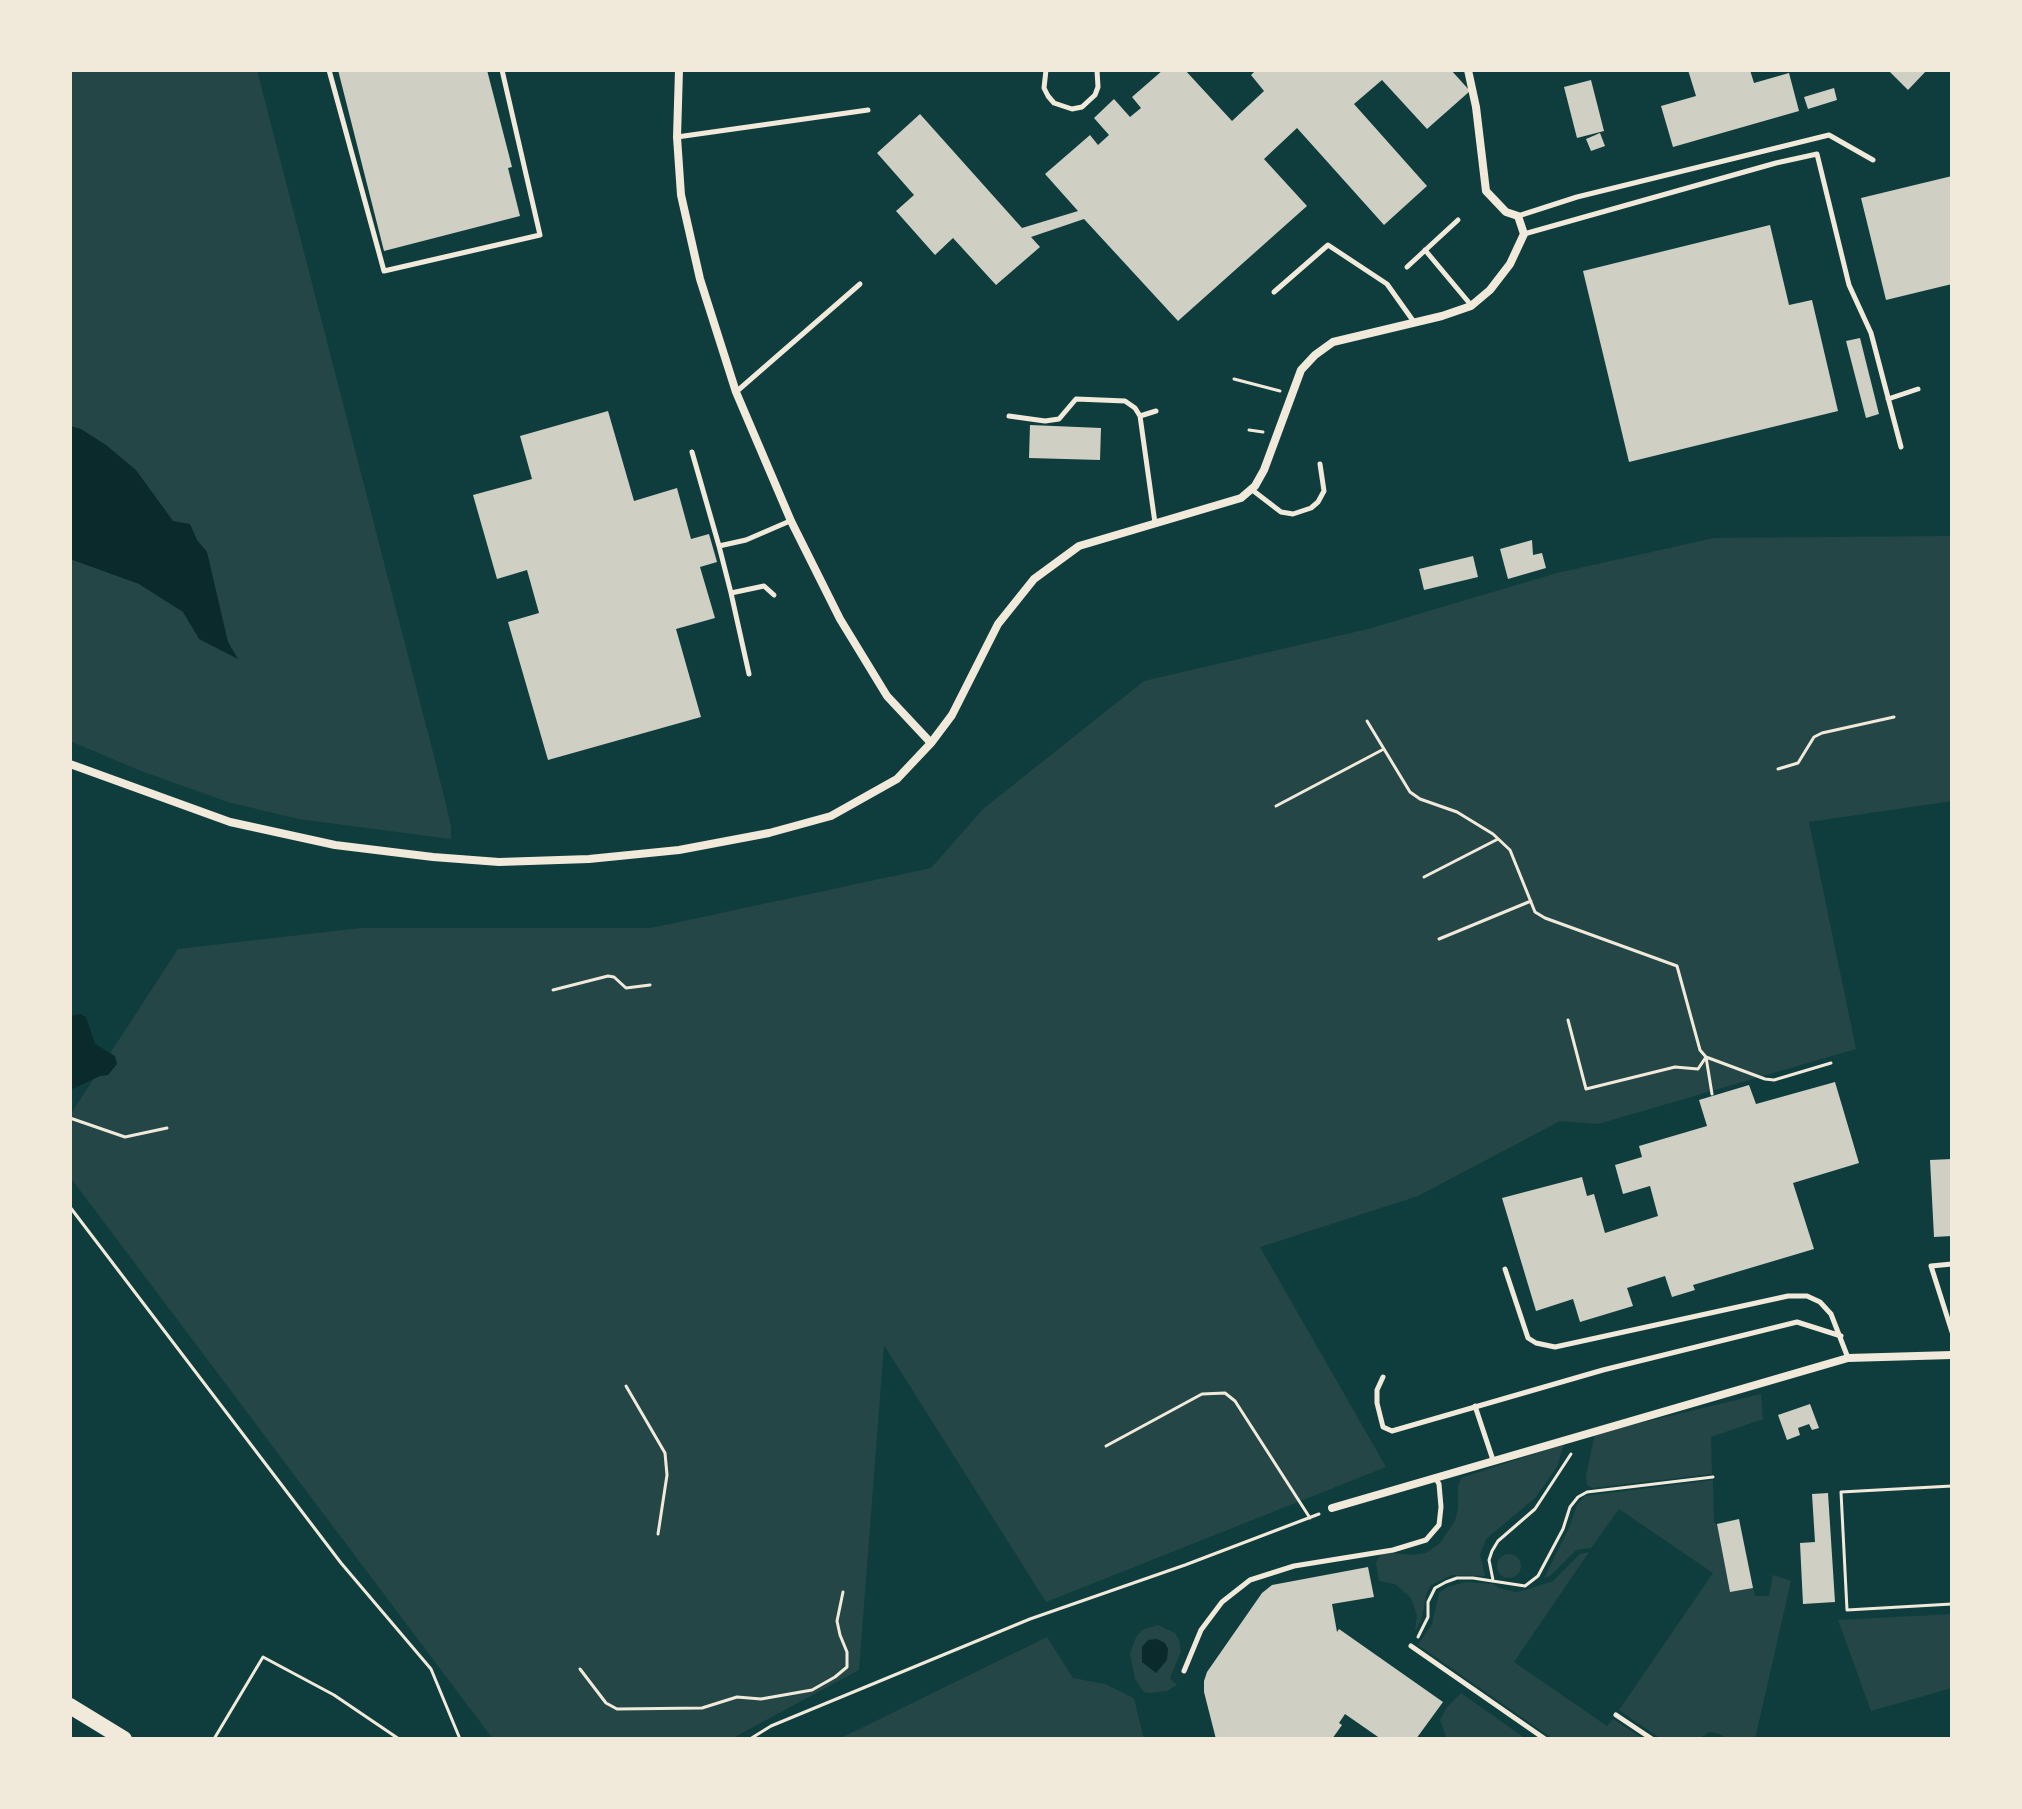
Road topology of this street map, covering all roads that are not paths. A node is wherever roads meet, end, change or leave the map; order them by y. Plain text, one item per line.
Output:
1 (329, 70) edge
2 (502, 70) edge
3 (679, 70) edge
4 (1046, 70) edge
5 (1097, 70) edge
6 (1468, 70) edge
7 (868, 110) dead end
8 (677, 137) junction
9 (1873, 160) dead end
10 (1518, 216) junction
11 (1458, 220) dead end
12 (1524, 234) junction
13 (1425, 250) junction
14 (1407, 267) dead end
15 (860, 284) dead end
16 (1274, 292) dead end
17 (1471, 306) junction
18 (1414, 322) junction
19 (1918, 389) dead end
20 (736, 392) junction
21 (1888, 399) junction
22 (1156, 411) dead end
23 (1009, 416) dead end
24 (1140, 416) junction
25 (1901, 447) dead end
26 (692, 452) dead end
27 (1320, 464) dead end
28 (1251, 489) junction
29 (791, 521) junction
30 (1155, 523) junction
31 (719, 546) junction
32 (731, 593) junction
33 (774, 595) dead end
34 (749, 674) dead end
35 (931, 743) junction
36 (70, 764) edge
37 (1952, 1264) edge
38 (1505, 1269) dead end
39 (1952, 1332) edge
40 (1841, 1336) junction
41 (1952, 1355) edge
42 (1848, 1358) junction
43 (1383, 1377) dead end
44 (1475, 1406) junction
45 (1493, 1460) junction
46 (1435, 1478) junction
47 (1332, 1508) road end
48 (1411, 1646) road end
49 (1184, 1671) dead end
50 (70, 1706) edge
51 (1616, 1715) dead end
52 (124, 1739) edge
53 (1545, 1739) edge
54 (1652, 1739) edge

1 - 2 lane
3 - 8 street
4 - 5 lane
6 - 10 street
7 - 8 lane
8 - 20 street
9 - 10 lane
10 - 12 street
11 - 13 lane
12 - 17 street
12 - 21 lane
13 - 14 lane
13 - 17 lane
15 - 20 lane
16 - 18 lane
17 - 18 street
18 - 28 street
19 - 21 lane
20 - 29 street
21 - 25 lane
22 - 24 lane
23 - 24 lane
24 - 30 lane
26 - 31 lane
27 - 28 lane
28 - 30 street
29 - 31 lane
29 - 35 street
30 - 35 street
31 - 32 lane
32 - 33 lane
32 - 34 lane
35 - 36 street
37 - 39 lane
38 - 40 lane
40 - 42 lane
40 - 44 lane
41 - 42 street
42 - 45 street
43 - 44 lane
44 - 45 lane
45 - 46 street
46 - 47 street
46 - 49 lane
48 - 53 lane
50 - 52 highway
51 - 54 lane

